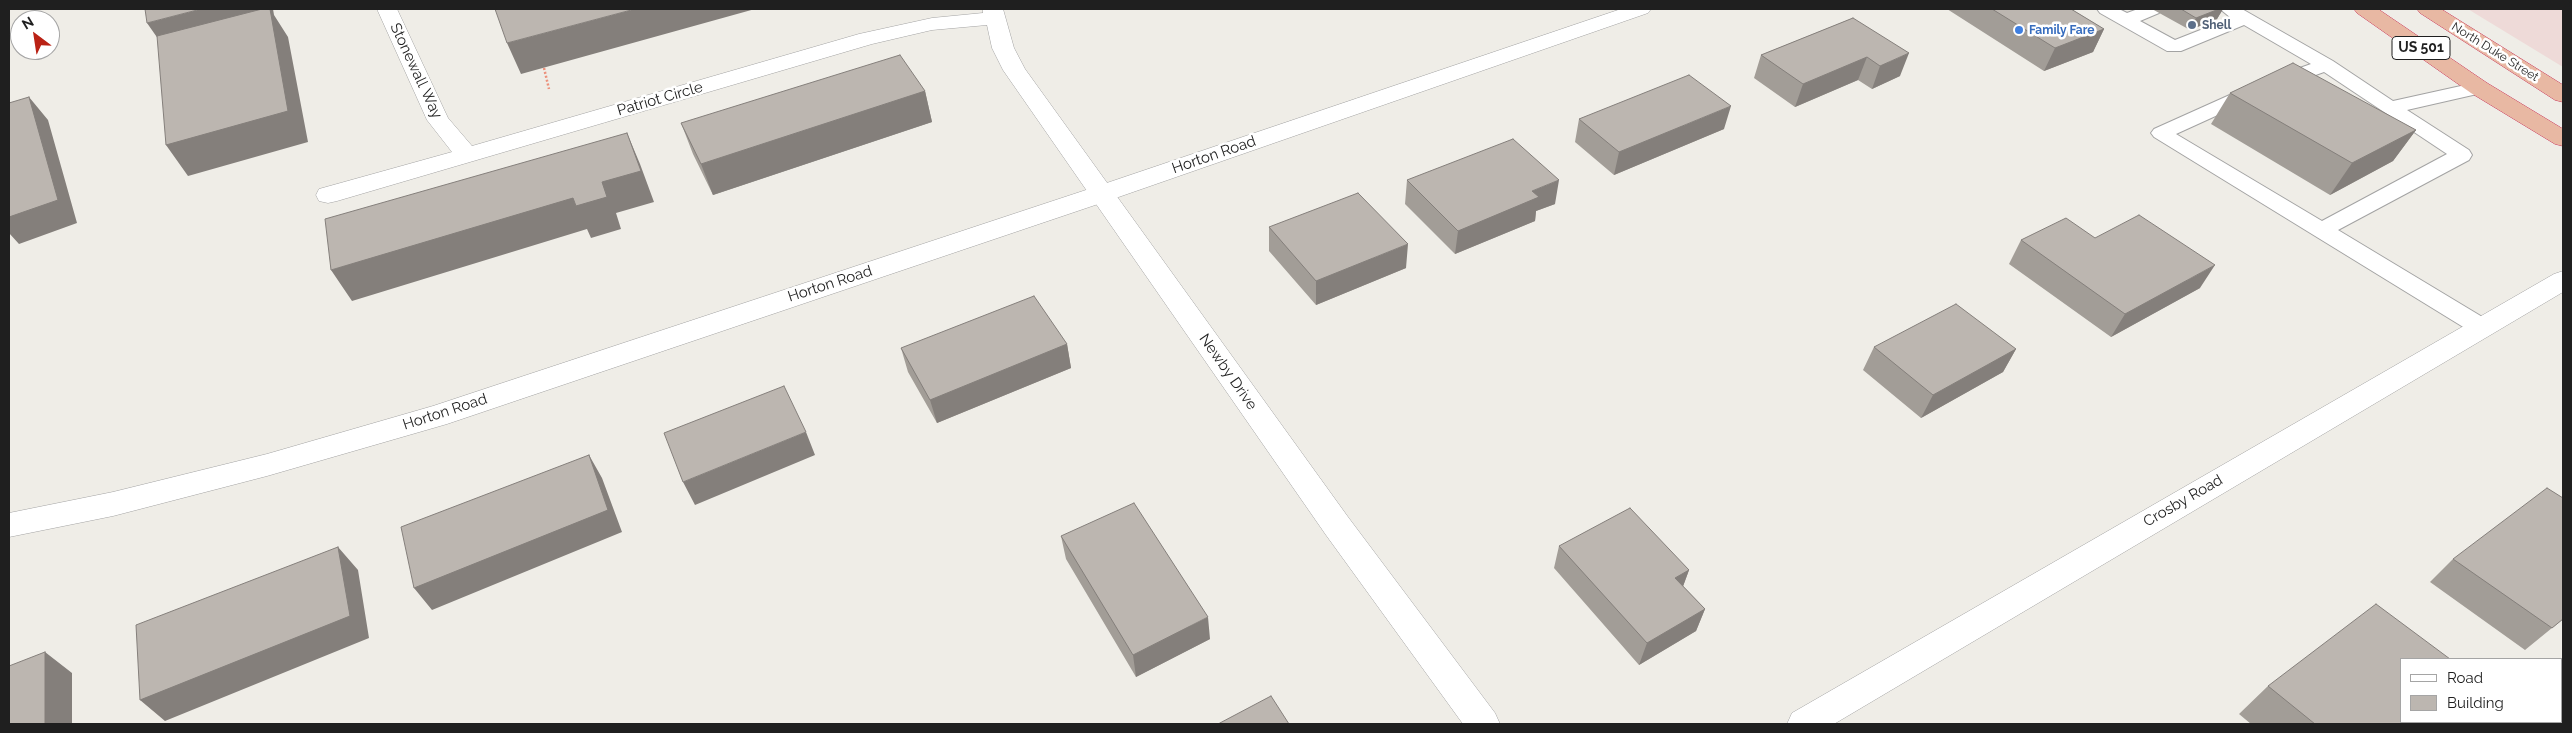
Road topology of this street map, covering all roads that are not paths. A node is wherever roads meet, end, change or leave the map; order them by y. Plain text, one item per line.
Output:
1 (387, 9) edge
2 (1641, 9) edge
3 (2106, 9) edge
4 (2153, 9) edge
5 (2364, 9) edge
6 (2427, 9) edge
7 (994, 13) edge
8 (2238, 13) edge
9 (2126, 20) junction
10 (2326, 65) junction
11 (2479, 88) junction
12 (2563, 95) edge
13 (2392, 107) junction
14 (2563, 139) edge
15 (467, 155) junction
16 (1101, 194) junction
17 (328, 195) dead end
18 (2321, 230) junction
19 (2563, 280) edge
20 (2481, 327) junction
21 (9, 524) edge
22 (1483, 724) edge
23 (1804, 724) edge

1 - 15 street, Stonewall Way
2 - 16 street, Horton Road
3 - 9 lane
4 - 9 lane
5 - 11 highway, US 501
6 - 12 highway, North Duke Street / US 501
7 - 15 street, Patriot Circle
7 - 16 street, Newby Drive
8 - 9 lane
8 - 10 lane
10 - 13 lane
10 - 18 lane
11 - 13 lane
11 - 14 highway, US 501
13 - 18 lane
15 - 17 street, Patriot Circle
16 - 21 street, Horton Road
16 - 22 street, Newby Drive
18 - 20 lane
19 - 20 street, Crosby Road
20 - 23 street, Crosby Road

